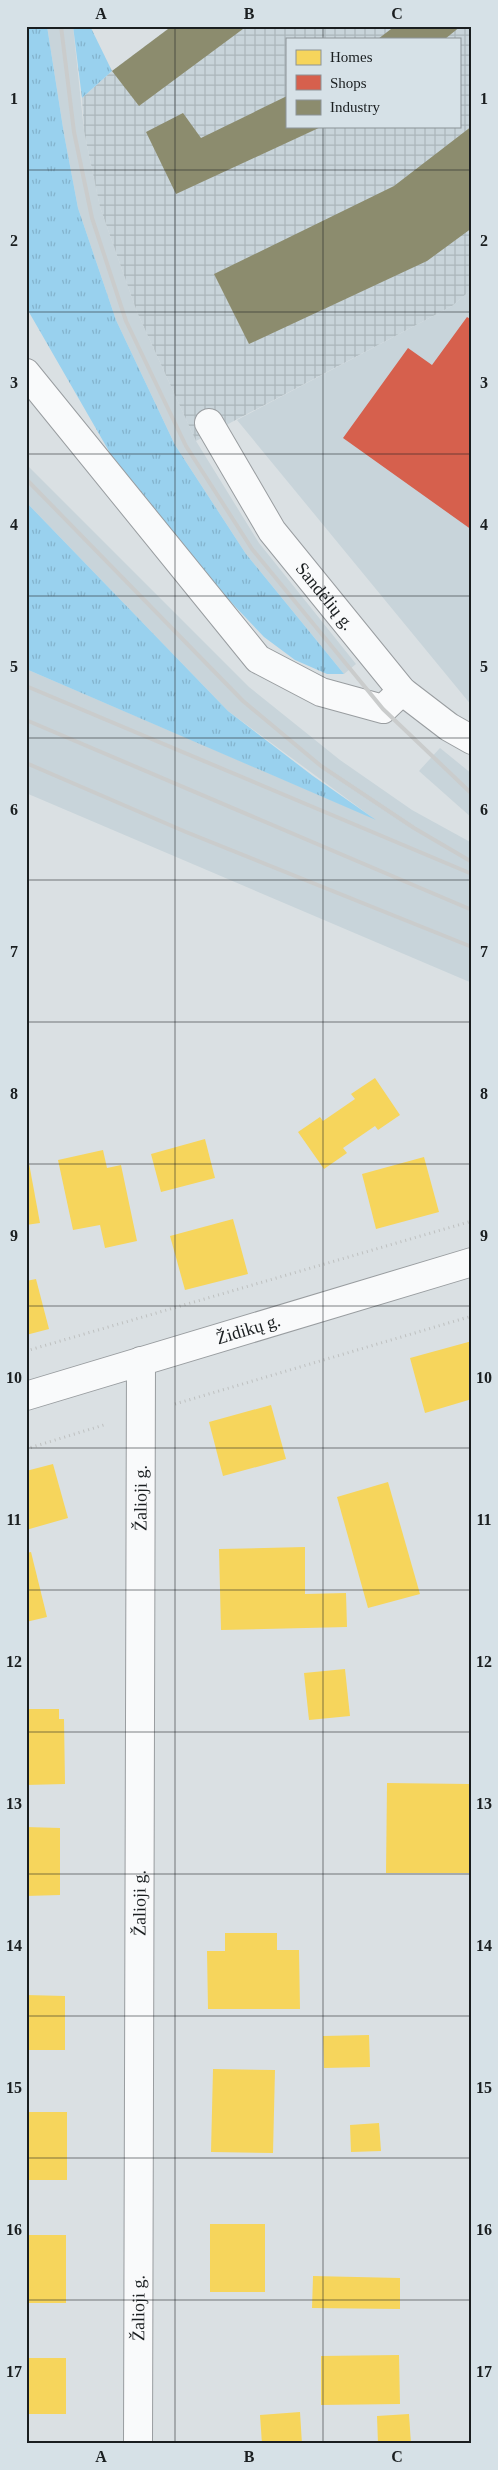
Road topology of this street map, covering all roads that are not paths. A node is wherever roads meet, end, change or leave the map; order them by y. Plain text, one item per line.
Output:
1 (26, 373) edge
2 (209, 423) dead end
3 (402, 691) junction
4 (472, 740) edge
5 (472, 1262) edge
6 (141, 1361) junction
7 (26, 1396) edge
8 (138, 2444) edge

1 - 3 street
2 - 3 street, Sandėlių g.
3 - 4 street, Sandėlių g.
5 - 6 street, Židikų g.
6 - 7 street, Židikų g.
6 - 8 street, Žalioji g.

